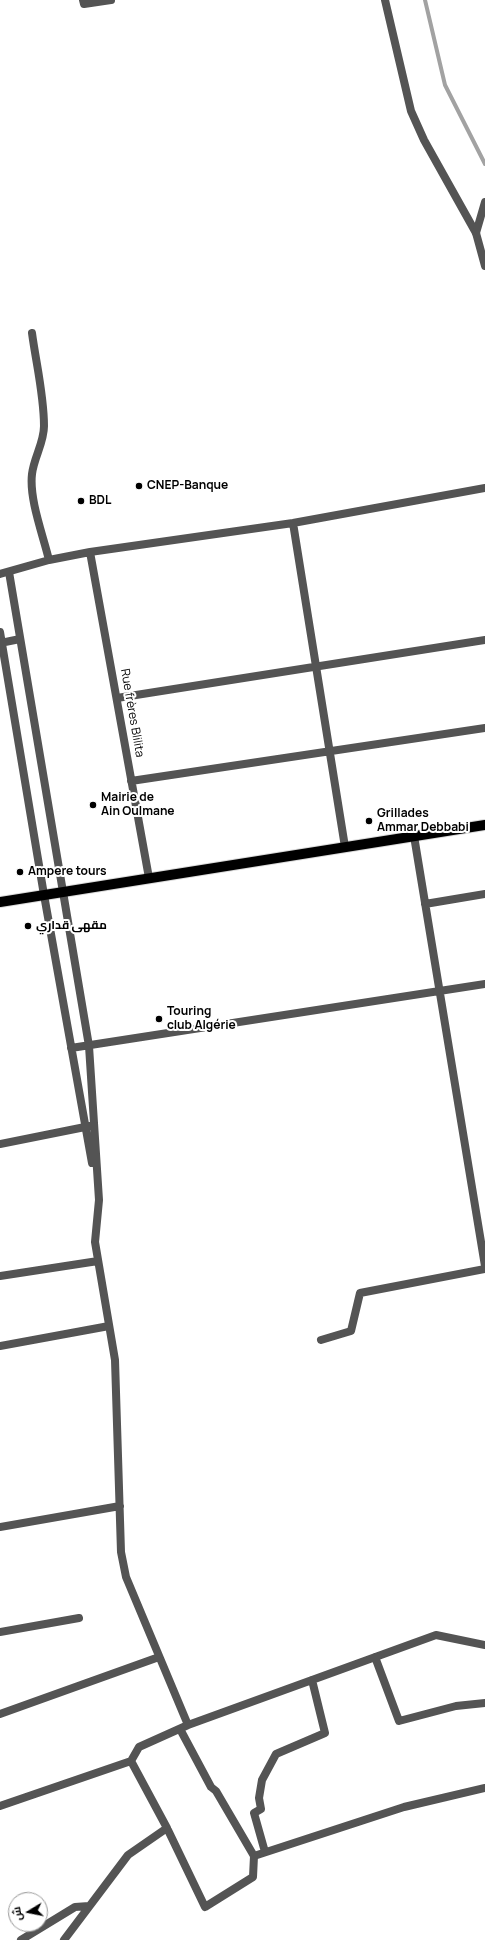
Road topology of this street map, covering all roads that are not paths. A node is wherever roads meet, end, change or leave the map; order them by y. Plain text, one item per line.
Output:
1 (83, 0) edge
2 (111, 0) edge
3 (385, 0) edge
4 (485, 202) edge
5 (476, 233) junction
6 (485, 266) edge
7 (32, 333) dead end
8 (485, 488) edge
9 (293, 523) junction
10 (90, 552) junction
11 (49, 560) junction
12 (9, 572) junction
13 (0, 574) edge
14 (0, 632) edge
15 (20, 639) junction
16 (485, 640) edge
17 (1, 643) edge
18 (316, 667) junction
19 (117, 698) junction
20 (485, 728) edge
21 (329, 750) junction
22 (132, 781) junction
23 (485, 825) edge
24 (414, 836) junction
25 (345, 847) junction
26 (149, 878) junction
27 (63, 892) junction
28 (485, 894) edge
29 (44, 895) junction
30 (0, 902) edge
31 (425, 904) junction
32 (485, 984) edge
33 (440, 991) junction
34 (89, 1046) junction
35 (71, 1048) junction
36 (94, 1125) junction
37 (86, 1127) junction
38 (0, 1144) edge
39 (99, 1200) junction
40 (98, 1261) junction
41 (485, 1268) edge
42 (0, 1276) edge
43 (109, 1326) junction
44 (321, 1340) dead end
45 (0, 1346) edge
46 (120, 1506) junction
47 (0, 1526) edge
48 (79, 1618) dead end
49 (0, 1632) edge
50 (485, 1645) edge
51 (159, 1657) junction
52 (375, 1657) junction
53 (312, 1680) junction
54 (485, 1703) edge
55 (0, 1714) edge
56 (188, 1725) junction
57 (180, 1729) junction
58 (131, 1761) junction
59 (485, 1788) edge
60 (0, 1806) edge
61 (167, 1828) junction
62 (265, 1852) junction
63 (254, 1856) junction
64 (89, 1906) junction
65 (21, 1940) edge
66 (64, 1940) edge

1 - 2 street
3 - 5 street
4 - 5 street
5 - 6 street
7 - 11 street
8 - 9 street
9 - 10 street
9 - 18 street
10 - 11 street
10 - 19 street, Rue frères Blilita
11 - 12 street
12 - 13 street
12 - 15 street
14 - 17 street
15 - 17 street
15 - 27 street
16 - 18 street
17 - 29 street
18 - 19 street
18 - 21 street
19 - 22 street, Rue frères Blilita
20 - 21 street
21 - 22 street
21 - 25 street
22 - 26 street, Rue frères Blilita
23 - 24 main road
24 - 25 main road
24 - 31 street
25 - 26 main road
26 - 27 main road
27 - 29 main road
27 - 34 street
28 - 31 street
29 - 30 main road
29 - 35 street
31 - 33 street
32 - 33 street
33 - 34 street
33 - 41 street
34 - 35 street
34 - 36 street
35 - 37 street
36 - 37 street
36 - 39 street
37 - 38 street
37 - 39 street
39 - 40 street
40 - 42 street
40 - 43 street
41 - 44 street
43 - 45 street
43 - 46 street
46 - 47 street
46 - 51 street
48 - 49 street
50 - 52 street
51 - 55 street
51 - 56 street
52 - 53 street
52 - 54 street
53 - 56 street
53 - 62 street
56 - 57 street
57 - 58 street
57 - 63 street
58 - 60 street
58 - 61 street
59 - 62 street
61 - 63 street
61 - 64 street
62 - 63 street
64 - 65 street
64 - 66 street

